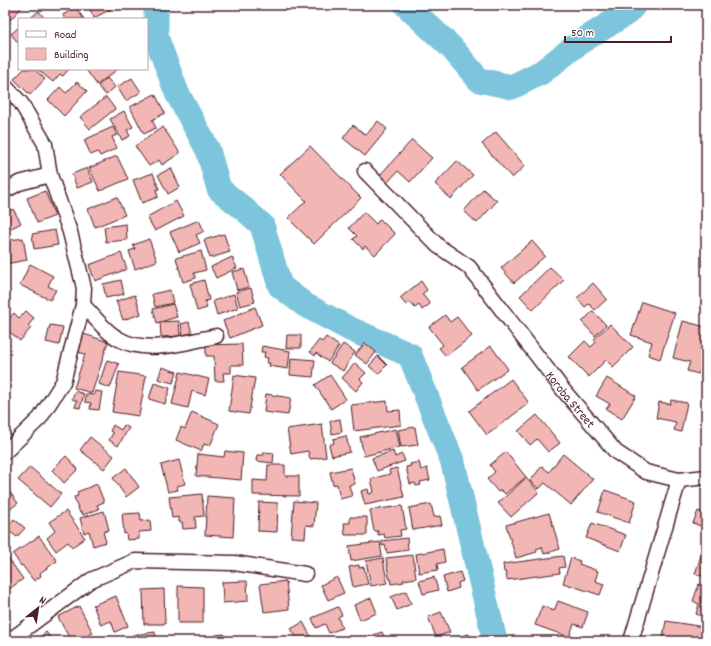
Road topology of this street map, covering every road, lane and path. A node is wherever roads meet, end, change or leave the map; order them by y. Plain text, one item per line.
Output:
1 (5, 86) edge
2 (365, 171) dead end
3 (50, 175) junction
4 (5, 191) edge
5 (83, 305) junction
6 (216, 336) dead end
7 (5, 452) edge
8 (706, 477) edge
9 (679, 480) junction
10 (305, 574) dead end
11 (8, 641) edge
12 (631, 641) edge

1 - 3 street
2 - 9 street, Koroba Street
3 - 4 street
3 - 5 street
5 - 6 street
5 - 7 street
8 - 9 street, Koroba Street
9 - 12 street
10 - 11 street

